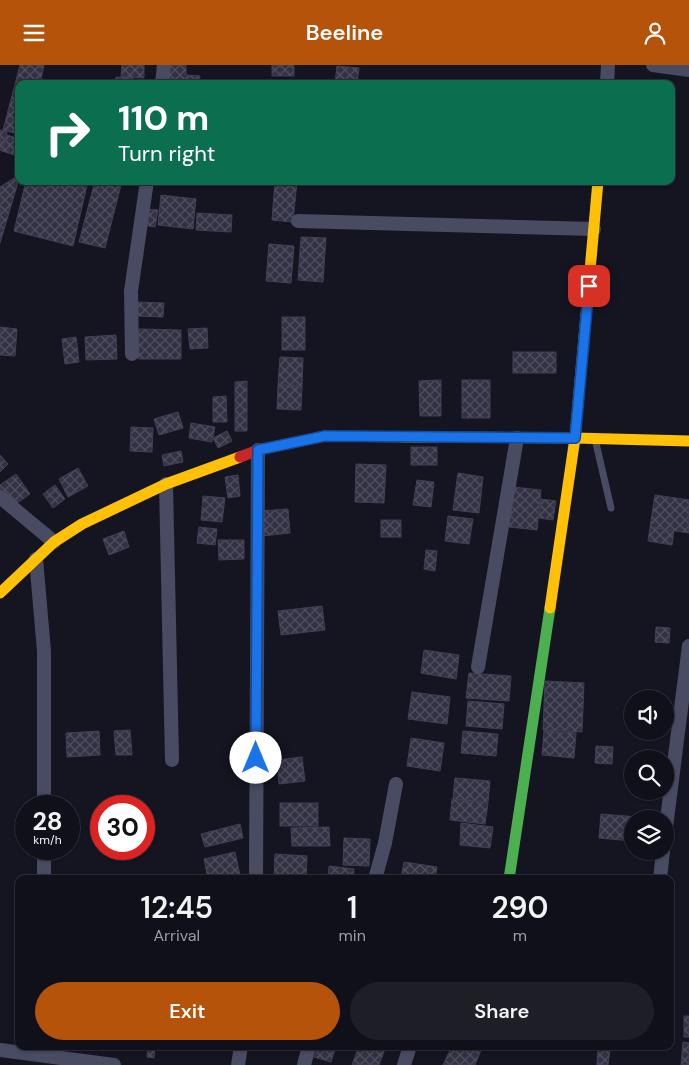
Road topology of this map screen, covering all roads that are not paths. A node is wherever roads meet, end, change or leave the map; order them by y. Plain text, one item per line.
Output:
1 (164, 65) edge
2 (608, 65) edge
3 (653, 65) edge
4 (689, 69) edge
5 (162, 80) edge
6 (607, 80) edge
7 (146, 185) edge
8 (598, 185) edge
9 (298, 221) dead end
10 (594, 229) junction
11 (132, 354) dead end
12 (517, 438) junction
13 (575, 438) junction
14 (595, 439) junction
15 (689, 441) edge
16 (258, 450) junction
17 (166, 484) junction
18 (0, 497) edge
19 (611, 507) dead end
20 (54, 542) junction
21 (36, 559) junction
22 (0, 593) edge
23 (689, 646) edge
24 (478, 667) dead end
25 (172, 760) dead end
26 (396, 784) dead end
27 (44, 795) edge
28 (668, 810) edge
29 (44, 860) edge
30 (662, 860) edge
31 (44, 875) edge
32 (256, 875) edge
33 (376, 875) edge
34 (510, 875) edge
35 (660, 875) edge
36 (0, 1050) edge
37 (240, 1050) edge
38 (308, 1050) edge
39 (409, 1050) edge
40 (45, 1051) edge
41 (114, 1065) edge
42 (238, 1065) edge
43 (304, 1065) edge
44 (404, 1065) edge

1 - 5 street
2 - 6 street
3 - 4 street
7 - 11 street
8 - 10 street
9 - 10 street
10 - 13 street
12 - 13 street
12 - 16 street
12 - 24 street
13 - 14 street
13 - 34 street
14 - 15 street
14 - 19 lane
16 - 17 street
16 - 32 street
17 - 20 street
17 - 25 street
18 - 20 street
20 - 21 street
21 - 22 street
21 - 27 street
23 - 28 street
26 - 33 street
29 - 31 street
30 - 35 street
36 - 40 street
37 - 42 street
38 - 43 street
39 - 44 street
40 - 41 street

